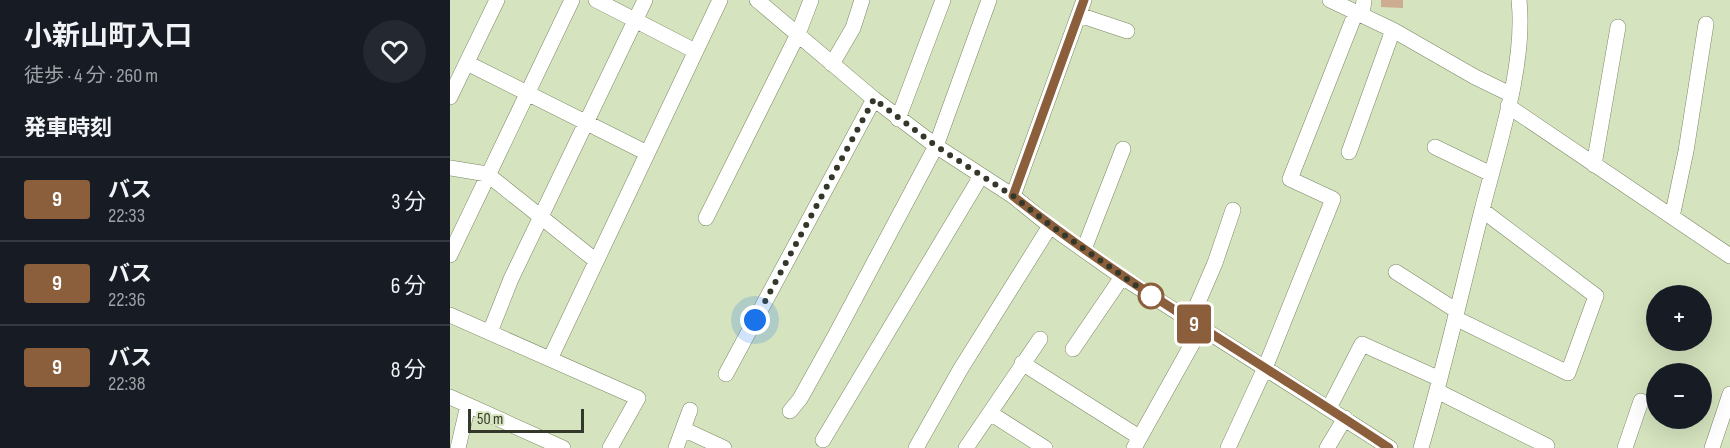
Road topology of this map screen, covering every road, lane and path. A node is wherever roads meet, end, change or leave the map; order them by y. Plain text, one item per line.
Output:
1 (497, 0) edge
2 (572, 0) edge
3 (596, 0) edge
4 (645, 0) edge
5 (720, 0) edge
6 (757, 0) edge
7 (811, 0) edge
8 (862, 0) edge
9 (943, 0) edge
10 (989, 0) edge
11 (1330, 0) edge
12 (1519, 0) edge
13 (1081, 7) edge
14 (1361, 9) edge
15 (636, 20) junction
16 (1706, 24) dead end
17 (1618, 27) dead end
18 (1394, 30) junction
19 (1127, 32) dead end
20 (798, 34) junction
21 (695, 51) junction
22 (450, 60) edge
23 (832, 64) junction
24 (465, 65) junction
25 (527, 93) junction
26 (450, 97) edge
27 (874, 99) junction
28 (1509, 100) junction
29 (898, 119) junction
30 (586, 123) junction
31 (936, 146) junction
32 (1435, 147) dead end
33 (1123, 149) dead end
34 (1349, 152) dead end
35 (647, 153) junction
36 (1594, 165) junction
37 (450, 168) edge
38 (487, 174) junction
39 (1491, 174) junction
40 (981, 176) junction
41 (1013, 196) junction
42 (1233, 210) dead end
43 (1482, 210) junction
44 (540, 217) junction
45 (1672, 217) junction
46 (706, 218) dead end
47 (1050, 225) junction
48 (1084, 249) junction
49 (450, 255) edge
50 (1730, 256) edge
51 (595, 260) junction
52 (1396, 272) dead end
53 (1122, 277) junction
54 (1456, 314) junction
55 (450, 315) edge
56 (1196, 325) junction
57 (490, 332) junction
58 (1040, 339) dead end
59 (1072, 349) dead end
60 (550, 359) junction
61 (1022, 363) junction
62 (1265, 368) junction
63 (726, 374) dead end
64 (1439, 385) junction
65 (1730, 394) edge
66 (450, 397) edge
67 (1641, 401) dead end
68 (468, 405) junction
69 (1329, 408) junction
70 (690, 410) dead end
71 (790, 411) dead end
72 (990, 413) junction
73 (1345, 418) junction
74 (683, 429) junction
75 (824, 440) dead end
76 (1136, 443) edge
77 (1547, 446) dead end
78 (458, 448) edge
79 (562, 448) edge
80 (610, 448) edge
81 (676, 448) edge
82 (724, 448) edge
83 (916, 448) edge
84 (966, 448) edge
85 (1045, 448) edge
86 (1228, 448) edge
87 (1327, 448) edge
88 (1389, 448) edge
89 (1421, 448) edge
90 (1625, 448) edge
91 (1712, 448) edge

1 - 24 street
2 - 25 street
3 - 15 street
4 - 15 street
5 - 21 street
6 - 20 street
7 - 20 street
8 - 23 street
9 - 29 street
10 - 31 street
11 - 14 street
12 - 28 street
13 - 19 street
13 - 41 street
14 - 18 street
14 - 62 street
15 - 21 street
15 - 30 street
16 - 45 street
17 - 36 street
18 - 28 street
18 - 34 street
20 - 23 street
20 - 46 street
21 - 35 street
22 - 24 street
23 - 27 street
24 - 25 street
24 - 26 street
25 - 30 street
25 - 38 street
27 - 29 street
27 - 63 street
28 - 36 street
28 - 39 street
29 - 31 street
30 - 35 street
30 - 44 street
31 - 40 street
31 - 71 street
32 - 39 street
33 - 48 street
35 - 51 street
36 - 45 street
37 - 38 street
38 - 44 street
38 - 49 street
39 - 43 street
40 - 41 street
40 - 75 street
41 - 47 street
42 - 56 street
43 - 54 street
43 - 54 street
44 - 51 street
44 - 57 street
45 - 50 street
47 - 48 street
47 - 83 street
48 - 53 street
51 - 60 street
52 - 54 street
53 - 56 street
53 - 59 street
54 - 64 street
55 - 57 street
56 - 62 street
56 - 76 street
57 - 60 street
58 - 61 street
60 - 80 street
61 - 72 street
61 - 76 street
62 - 69 street
62 - 86 street
64 - 69 street
64 - 77 street
64 - 89 street
65 - 91 street
66 - 68 street
67 - 90 street
68 - 78 street
68 - 79 street
69 - 73 street
70 - 74 street
72 - 84 street
72 - 85 street
73 - 87 street
73 - 88 street
74 - 81 street
74 - 82 street

